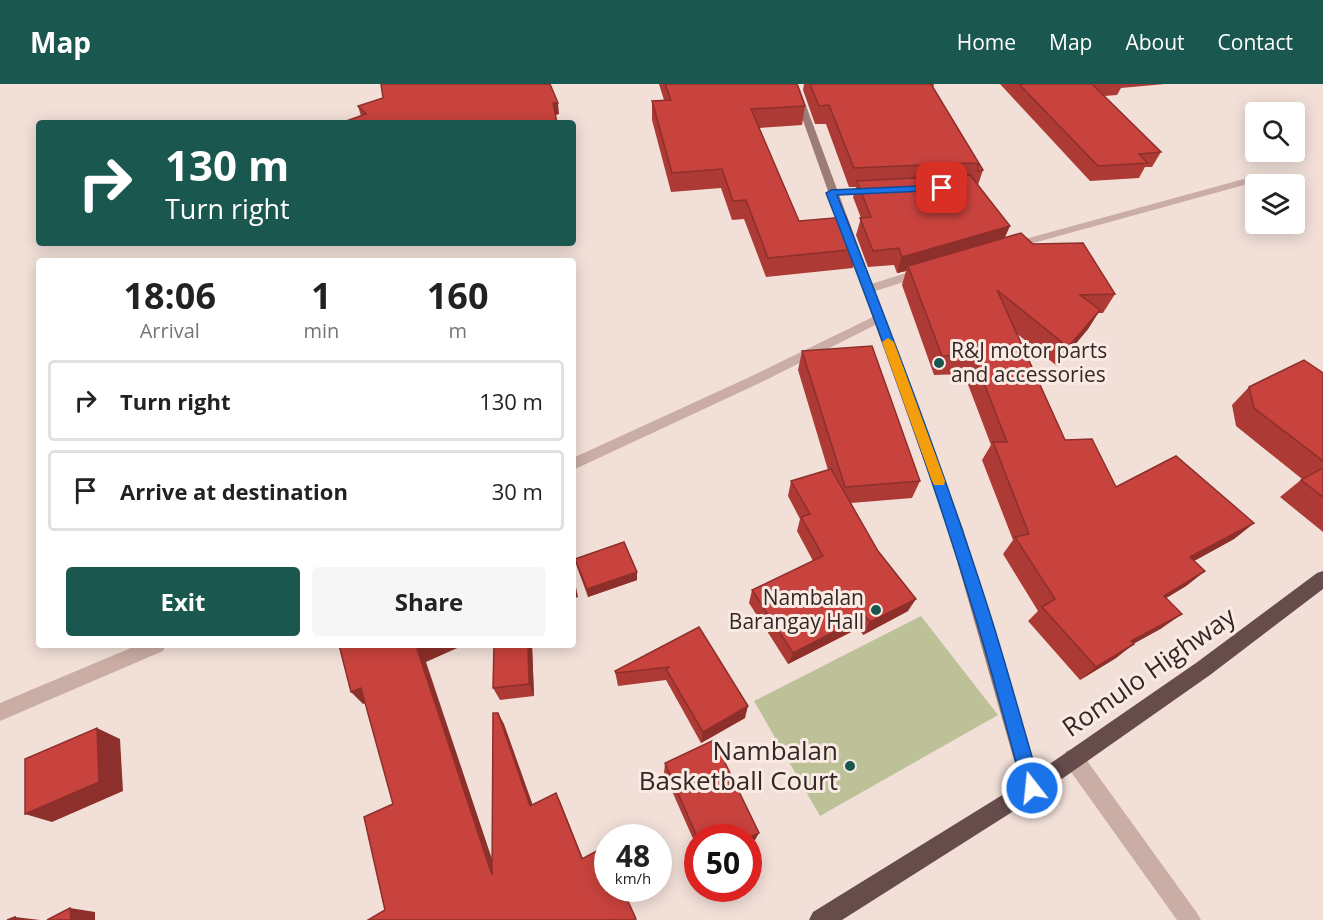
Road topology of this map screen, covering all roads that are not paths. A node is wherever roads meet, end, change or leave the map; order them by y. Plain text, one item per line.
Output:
1 (798, 85) edge
2 (1245, 182) edge
3 (887, 190) edge
4 (831, 193) junction
5 (996, 250) edge
6 (932, 269) edge
7 (869, 289) junction
8 (879, 318) junction
9 (576, 463) edge
10 (1323, 579) edge
11 (150, 648) edge
12 (0, 712) edge
13 (1073, 758) junction
14 (1032, 788) junction
15 (821, 920) edge
16 (1190, 920) edge

1 - 4 main road
2 - 5 street
3 - 4 street
4 - 7 main road
6 - 7 street
7 - 8 main road
8 - 9 street
8 - 14 main road
10 - 13 highway, Romulo Highway
11 - 12 street
13 - 14 highway, Romulo Highway
13 - 16 street
14 - 15 highway, Romulo Highway

